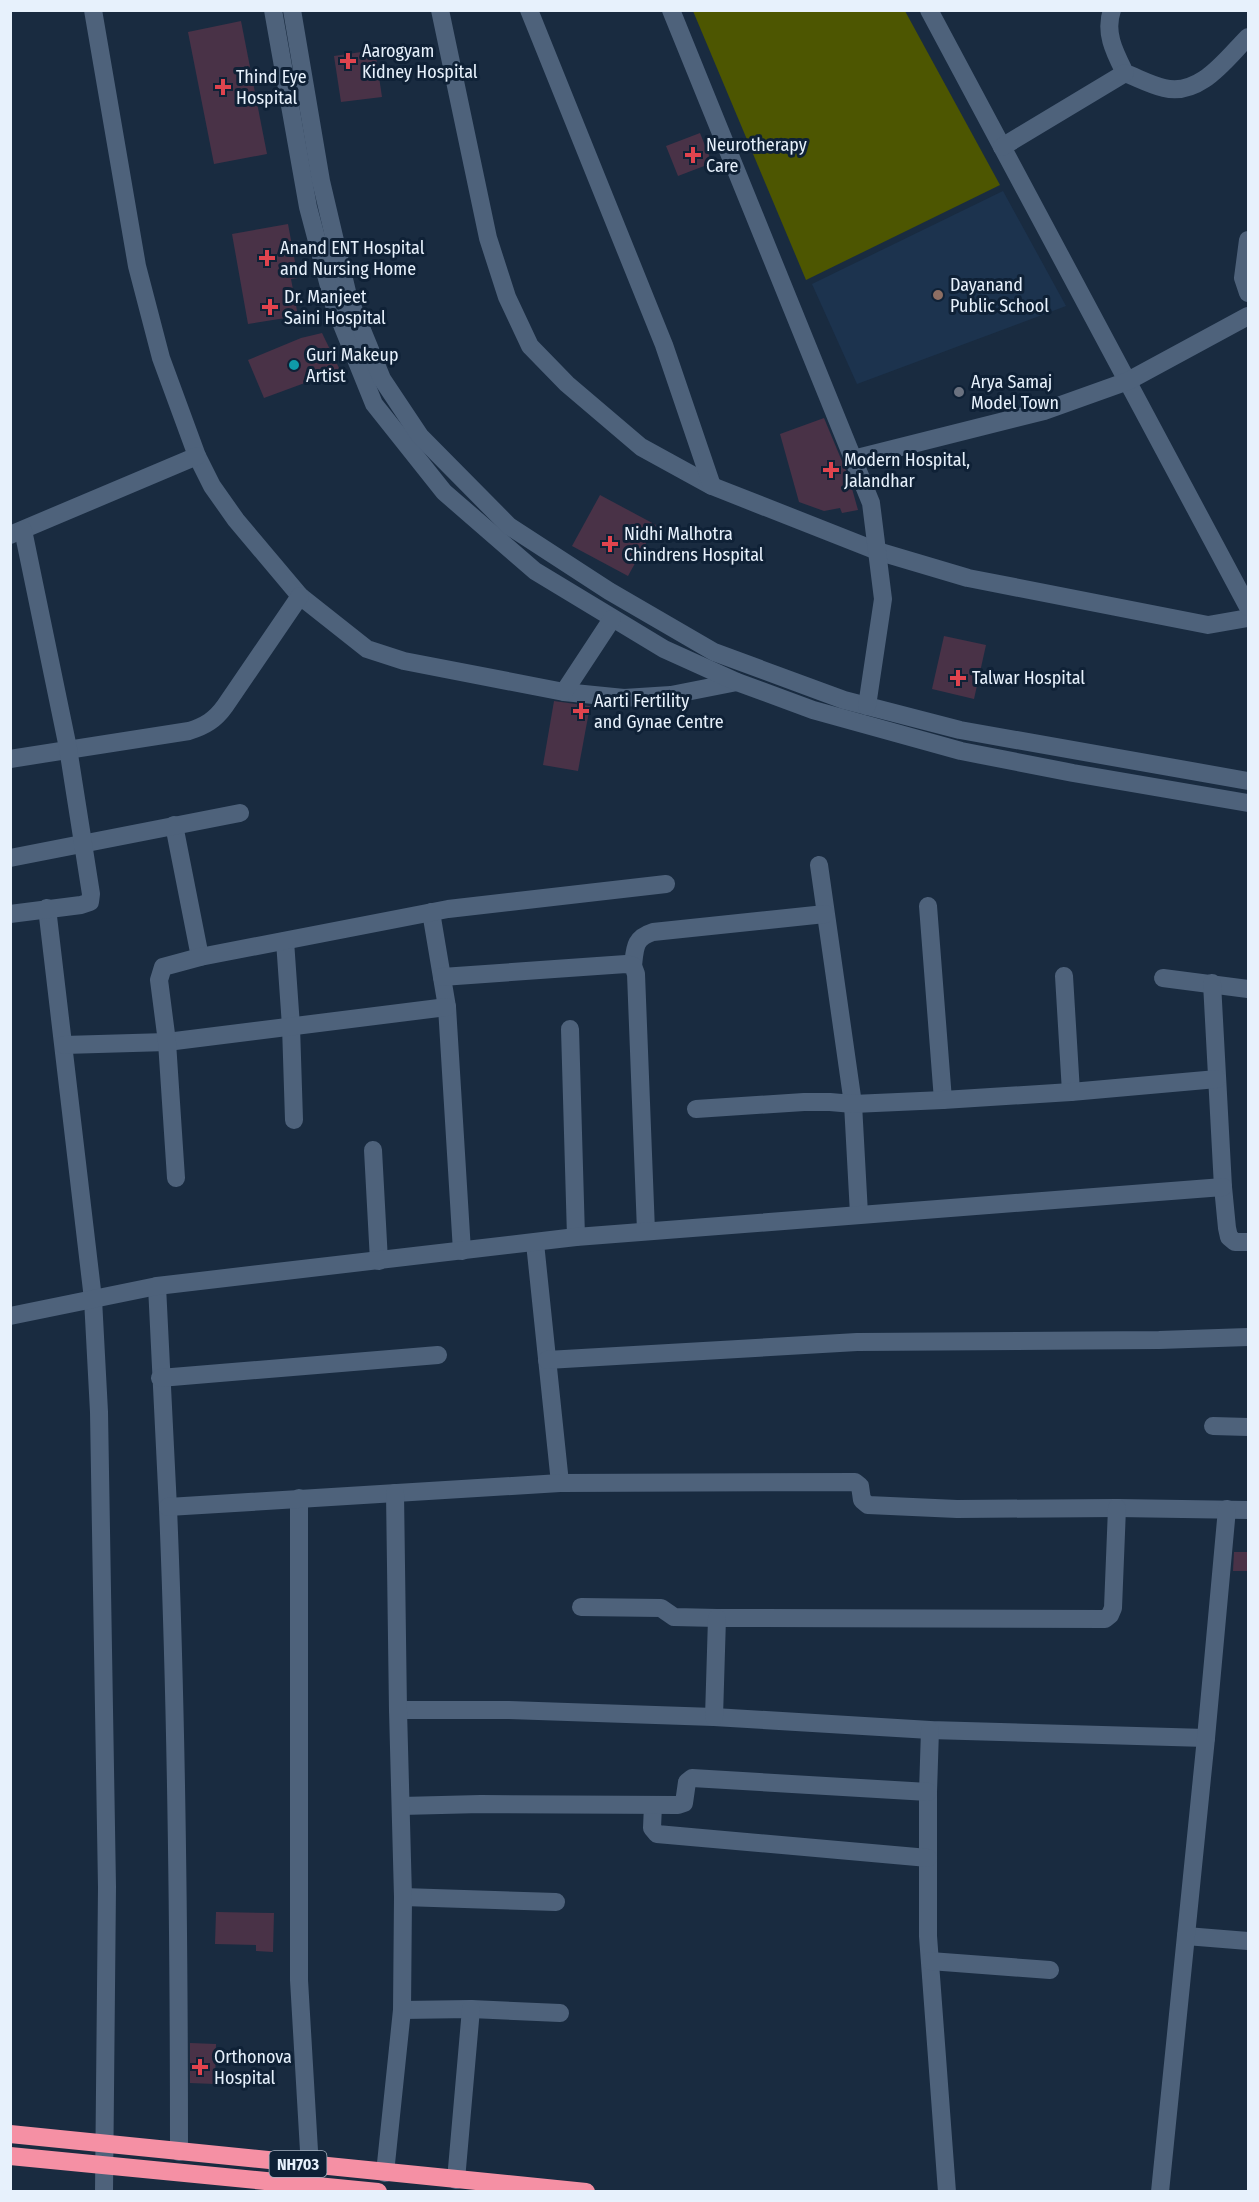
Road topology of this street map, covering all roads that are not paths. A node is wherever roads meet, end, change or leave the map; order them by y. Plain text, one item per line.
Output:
1 (93, 10) edge
2 (273, 10) edge
3 (292, 10) edge
4 (440, 10) edge
5 (529, 10) edge
6 (671, 10) edge
7 (929, 10) edge
8 (1112, 10) edge
9 (1248, 37) edge
10 (1125, 73) junction
11 (1002, 147) junction
12 (1248, 240) edge
13 (1248, 293) edge
14 (1248, 316) edge
15 (1128, 381) junction
16 (197, 456) junction
17 (853, 459) junction
18 (712, 486) junction
19 (17, 533) edge
20 (877, 551) junction
21 (300, 596) junction
22 (1248, 607) edge
23 (1248, 618) edge
24 (612, 619) junction
25 (737, 682) junction
26 (564, 692) junction
27 (867, 706) junction
28 (68, 748) junction
29 (10, 759) edge
30 (1248, 781) edge
31 (1248, 803) edge
32 (240, 813) dead end
33 (174, 825) junction
34 (84, 844) junction
35 (10, 858) edge
36 (819, 865) dead end
37 (666, 884) dead end
38 (928, 906) dead end
39 (47, 908) junction
40 (430, 912) junction
41 (10, 914) edge
42 (825, 915) junction
43 (285, 941) junction
44 (200, 957) junction
45 (633, 966) junction
46 (1064, 976) dead end
47 (442, 977) junction
48 (1163, 978) dead end
49 (1212, 984) junction
50 (1248, 989) edge
51 (447, 1007) junction
52 (291, 1026) junction
53 (570, 1029) dead end
54 (167, 1042) junction
55 (64, 1045) junction
56 (1217, 1079) junction
57 (1071, 1092) junction
58 (943, 1100) junction
59 (853, 1104) junction
60 (696, 1109) dead end
61 (294, 1120) dead end
62 (373, 1150) dead end
63 (176, 1178) dead end
64 (1223, 1187) junction
65 (859, 1214) junction
66 (646, 1230) junction
67 (576, 1238) junction
68 (1248, 1242) edge
69 (535, 1243) junction
70 (462, 1251) junction
71 (379, 1261) junction
72 (157, 1286) junction
73 (93, 1299) junction
74 (10, 1316) edge
75 (1248, 1337) edge
76 (438, 1355) dead end
77 (547, 1360) junction
78 (160, 1378) junction
79 (1213, 1426) dead end
80 (1248, 1427) edge
81 (560, 1483) junction
82 (395, 1492) junction
83 (299, 1497) junction
84 (168, 1507) junction
85 (1117, 1508) junction
86 (1227, 1509) junction
87 (1248, 1510) edge
88 (581, 1607) dead end
89 (717, 1618) junction
90 (398, 1710) junction
91 (714, 1717) junction
92 (930, 1730) junction
93 (1206, 1738) junction
94 (928, 1792) junction
95 (653, 1805) junction
96 (401, 1806) junction
97 (928, 1858) junction
98 (403, 1897) junction
99 (556, 1902) dead end
100 (1186, 1936) junction
101 (1248, 1941) edge
102 (930, 1961) junction
103 (1050, 1970) dead end
104 (471, 2009) junction
105 (402, 2010) junction
106 (560, 2013) dead end
107 (10, 2134) edge
108 (106, 2144) junction
109 (179, 2152) junction
110 (10, 2156) edge
111 (105, 2164) junction
112 (310, 2165) junction
113 (385, 2173) junction
114 (456, 2180) junction
115 (311, 2185) junction
116 (486, 2187) edge
117 (104, 2192) edge
118 (378, 2192) edge
119 (586, 2192) edge
120 (947, 2192) edge
121 (1160, 2192) edge

1 - 16 street
2 - 24 street
3 - 27 street
4 - 18 street
5 - 18 street
6 - 17 street
7 - 11 street
8 - 10 street
9 - 10 street
10 - 11 street
11 - 15 street
12 - 13 street
14 - 15 street
15 - 17 street
15 - 22 street
16 - 19 street
16 - 21 street
17 - 20 street
18 - 20 street
19 - 28 street
20 - 23 street
20 - 27 street
21 - 26 street
21 - 28 street
24 - 25 street
24 - 26 street
25 - 26 street
25 - 31 street
27 - 30 street
28 - 29 street
28 - 34 street
32 - 33 street
33 - 34 street
33 - 44 street
34 - 35 street
34 - 39 street
36 - 42 street
37 - 40 street
38 - 58 street
39 - 41 street
39 - 55 street
40 - 43 street
40 - 47 street
42 - 45 street
42 - 59 street
43 - 44 street
43 - 52 street
44 - 54 street
45 - 47 street
45 - 66 street
46 - 57 street
47 - 51 street
48 - 49 street
49 - 50 street
49 - 56 street
51 - 52 street
51 - 70 street
52 - 54 street
52 - 61 street
53 - 67 street
54 - 55 street
54 - 63 street
55 - 73 street
56 - 57 street
56 - 64 street
57 - 58 street
58 - 59 street
59 - 60 street
59 - 65 street
62 - 71 street
64 - 65 street
64 - 68 street
65 - 66 street
66 - 67 street
67 - 69 street
69 - 70 street
69 - 77 street
70 - 71 street
71 - 72 street
72 - 73 street
72 - 78 street
73 - 74 street
73 - 108 street
75 - 77 street
76 - 78 street
77 - 81 street
78 - 84 street
79 - 80 street
81 - 82 street
81 - 85 street
82 - 83 street
82 - 90 street
83 - 84 street
83 - 112 street
84 - 109 street
85 - 86 street
85 - 89 street
86 - 87 street
86 - 93 street
88 - 89 street
89 - 91 street
90 - 91 street
90 - 96 street
91 - 92 street
92 - 93 street
92 - 94 street
93 - 100 street
94 - 95 street
94 - 97 street
95 - 96 street
95 - 97 street
96 - 98 street
97 - 102 street
98 - 99 street
98 - 105 street
100 - 101 street
100 - 121 street
102 - 103 street
102 - 120 street
104 - 105 street
104 - 106 street
104 - 114 street
105 - 113 street
107 - 108 highway, NH703
108 - 109 highway, NH703
108 - 111 street
109 - 112 highway, NH703
110 - 111 highway, NH703
111 - 115 highway, NH703
111 - 117 street
112 - 113 highway, NH703
112 - 115 street
113 - 114 highway, NH703
114 - 116 highway, NH703
115 - 118 highway, NH703
116 - 119 highway, NH703

